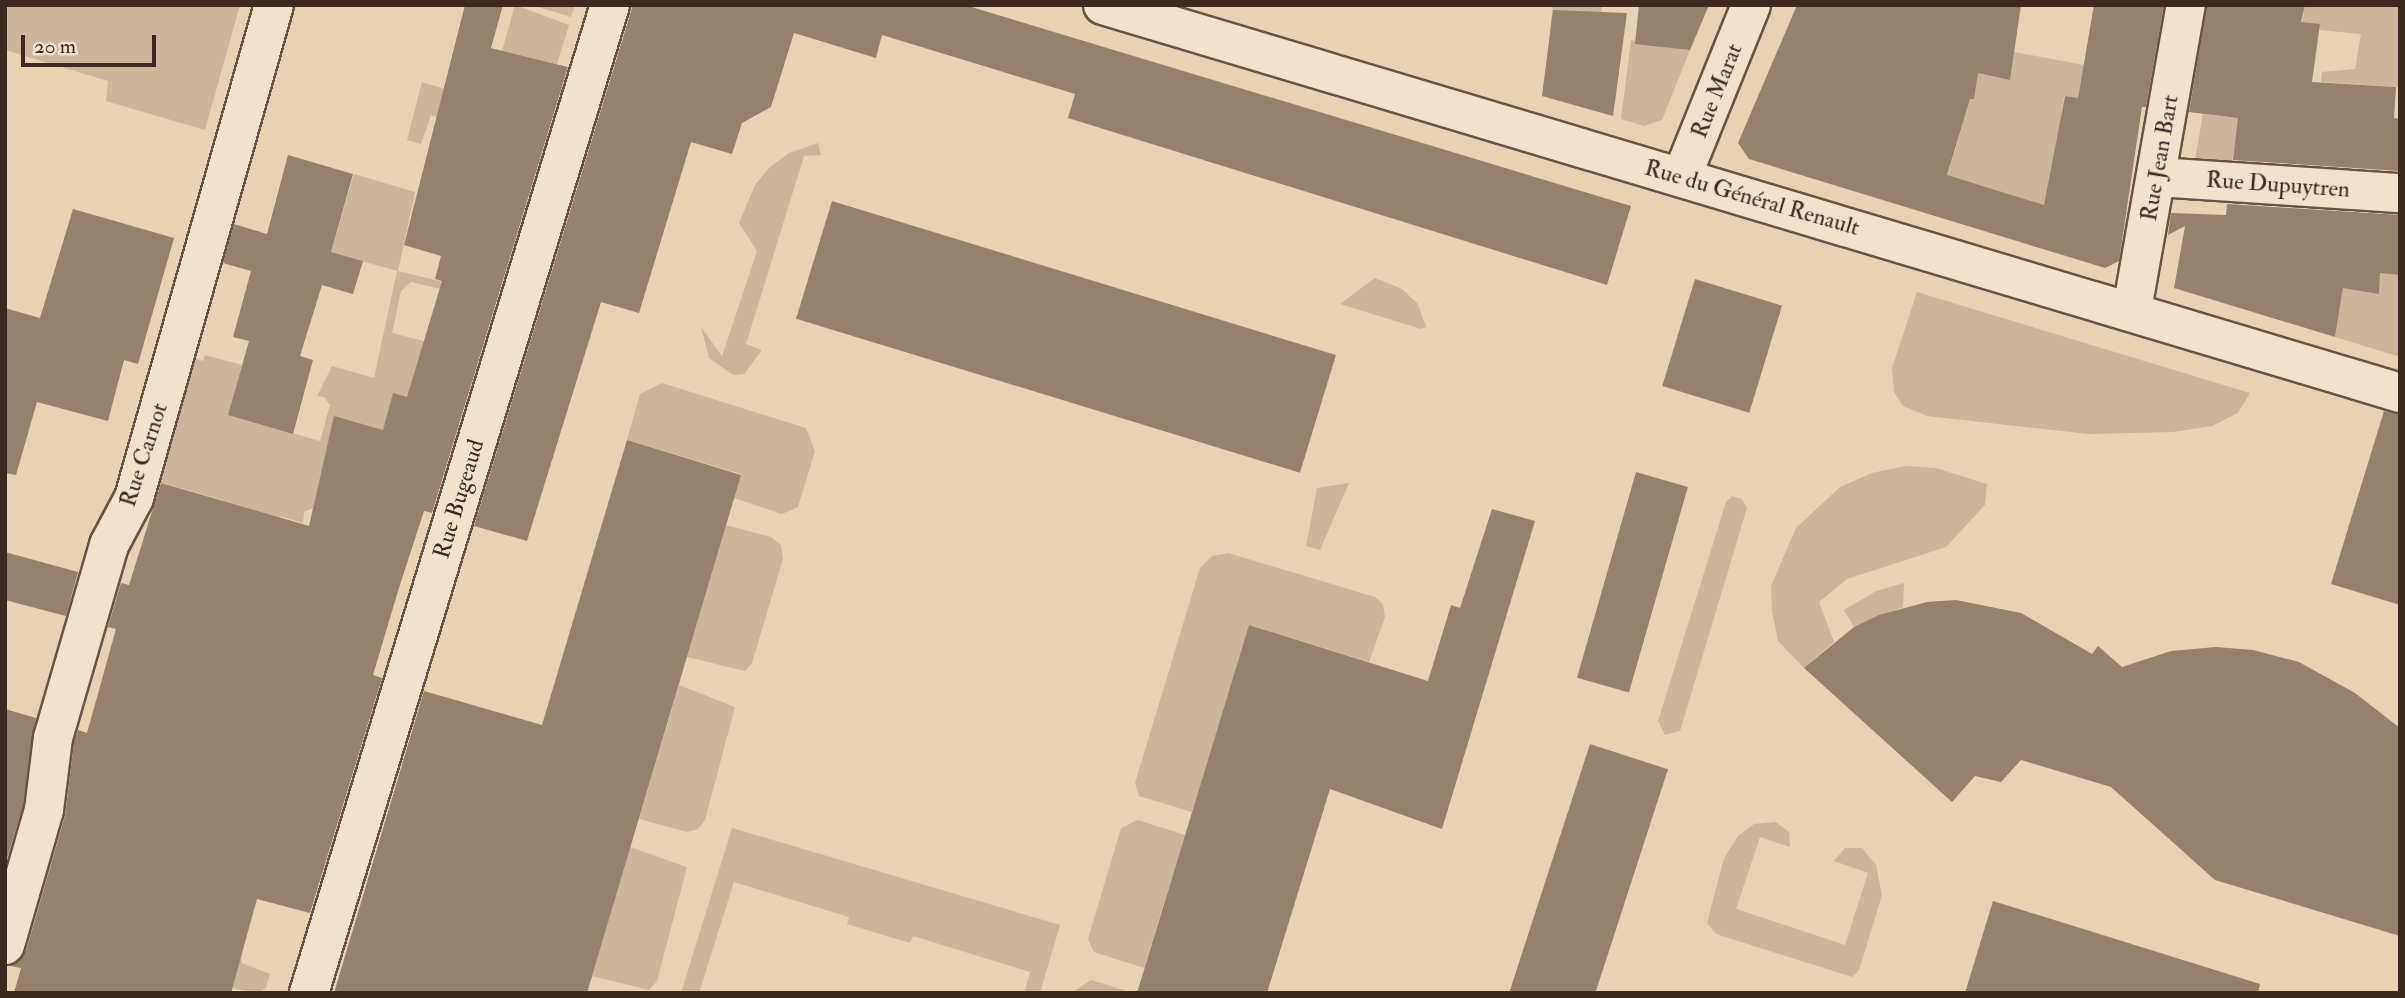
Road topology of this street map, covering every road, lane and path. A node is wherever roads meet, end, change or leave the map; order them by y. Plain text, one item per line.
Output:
1 (274, 5) edge
2 (610, 5) edge
3 (1103, 5) edge
4 (1751, 5) edge
5 (2186, 5) edge
6 (1682, 176) junction
7 (2157, 177) junction
8 (2400, 193) edge
9 (2132, 310) junction
10 (2400, 393) edge
11 (5, 945) edge
12 (309, 993) edge

1 - 11 street, Rue Carnot
2 - 12 street, Rue Bugeaud
3 - 6 street, Rue du Général Renault
4 - 6 street, Rue Marat
5 - 7 street, Rue Jean Bart
6 - 9 street, Rue du Général Renault
7 - 8 street, Rue Dupuytren
7 - 9 street, Rue Jean Bart
9 - 10 street, Rue du Général Renault

